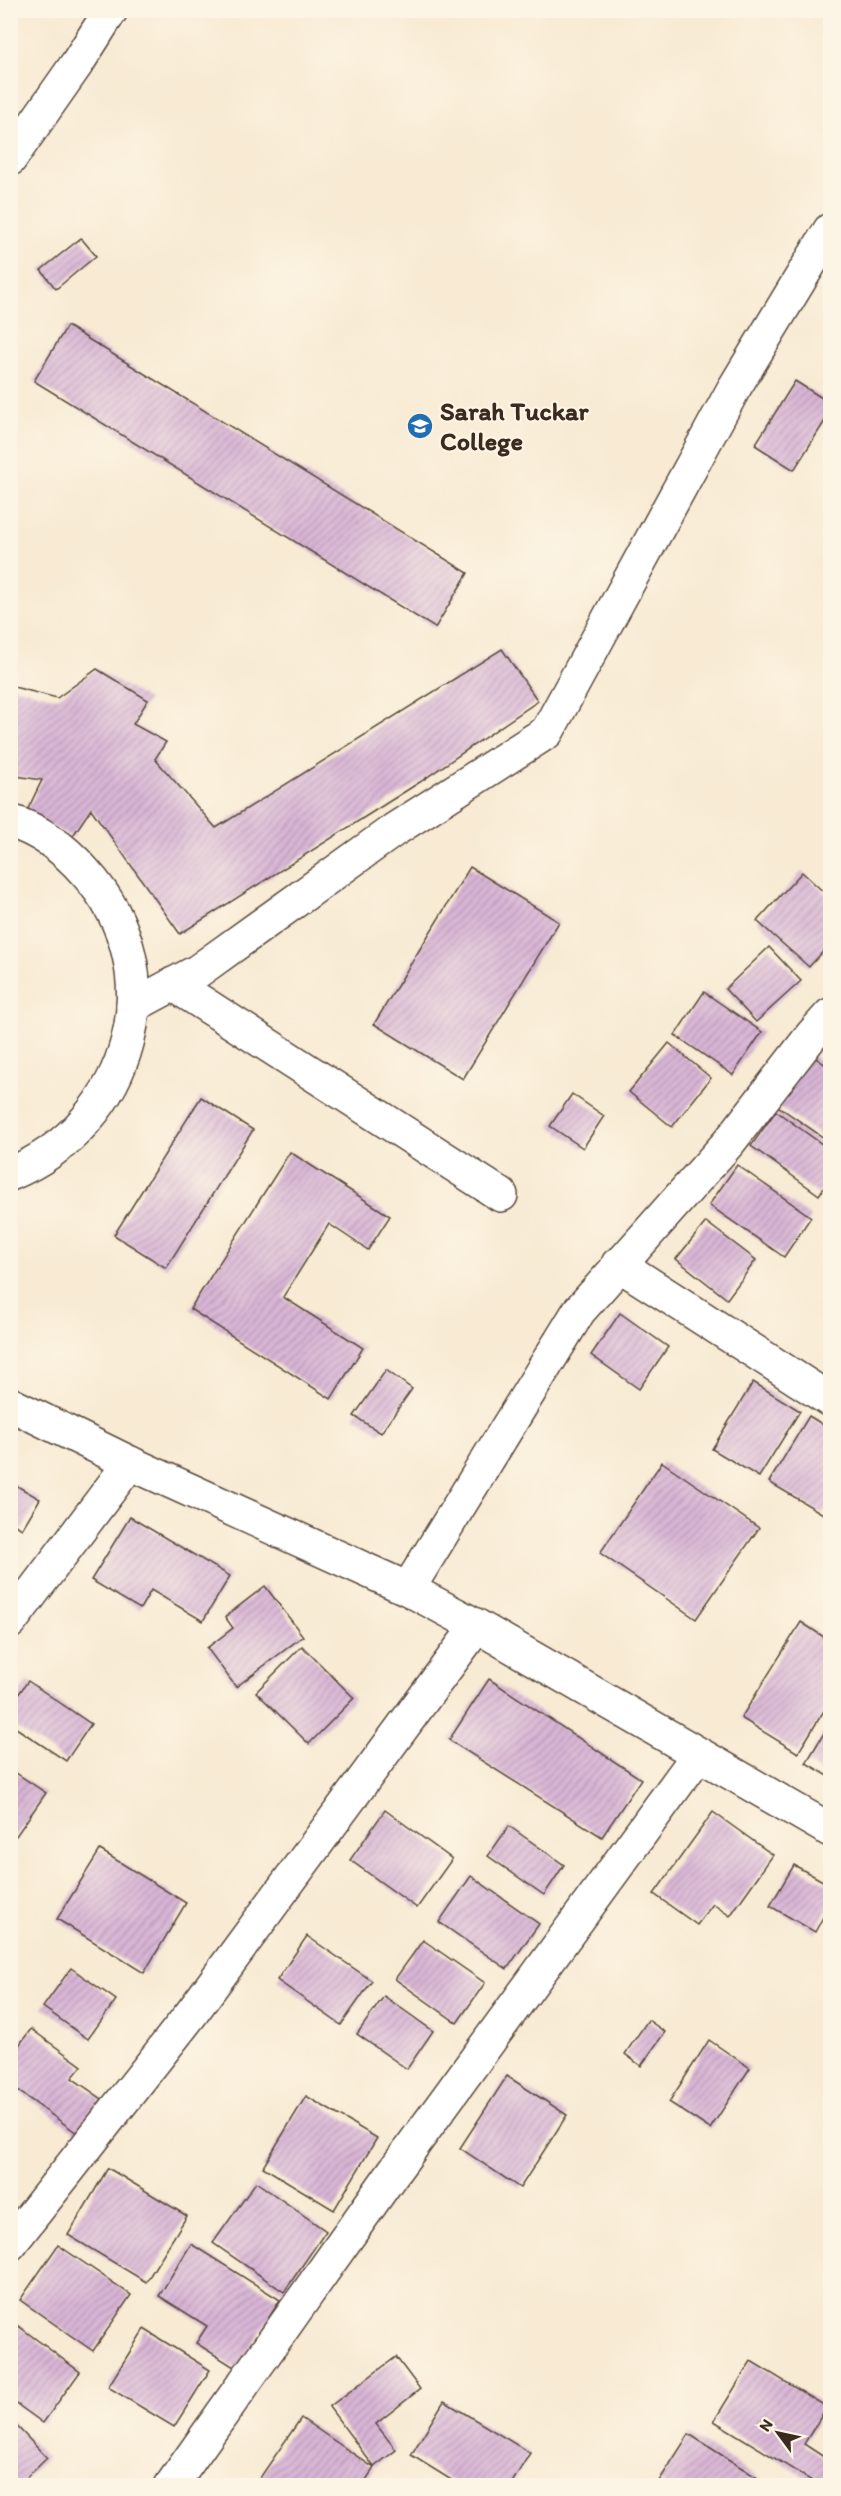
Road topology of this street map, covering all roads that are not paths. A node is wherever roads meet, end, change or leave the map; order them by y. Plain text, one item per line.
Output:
1 (111, 10) edge
2 (10, 159) edge
3 (831, 230) edge
4 (10, 821) edge
5 (173, 984) junction
6 (133, 1006) junction
7 (824, 1033) edge
8 (10, 1174) edge
9 (501, 1195) dead end
10 (618, 1264) junction
11 (826, 1388) edge
12 (10, 1404) edge
13 (130, 1463) junction
14 (408, 1589) junction
15 (10, 1622) edge
16 (477, 1626) junction
17 (698, 1755) junction
18 (831, 1830) edge
19 (10, 2244) edge
20 (171, 2486) edge

1 - 2 street
3 - 5 street
4 - 6 street
5 - 6 street
5 - 9 street
6 - 8 street
7 - 10 street
10 - 11 street
10 - 14 street
12 - 13 street
13 - 14 street
13 - 15 street
14 - 16 street
16 - 17 street
16 - 19 street
17 - 18 street
17 - 20 street

